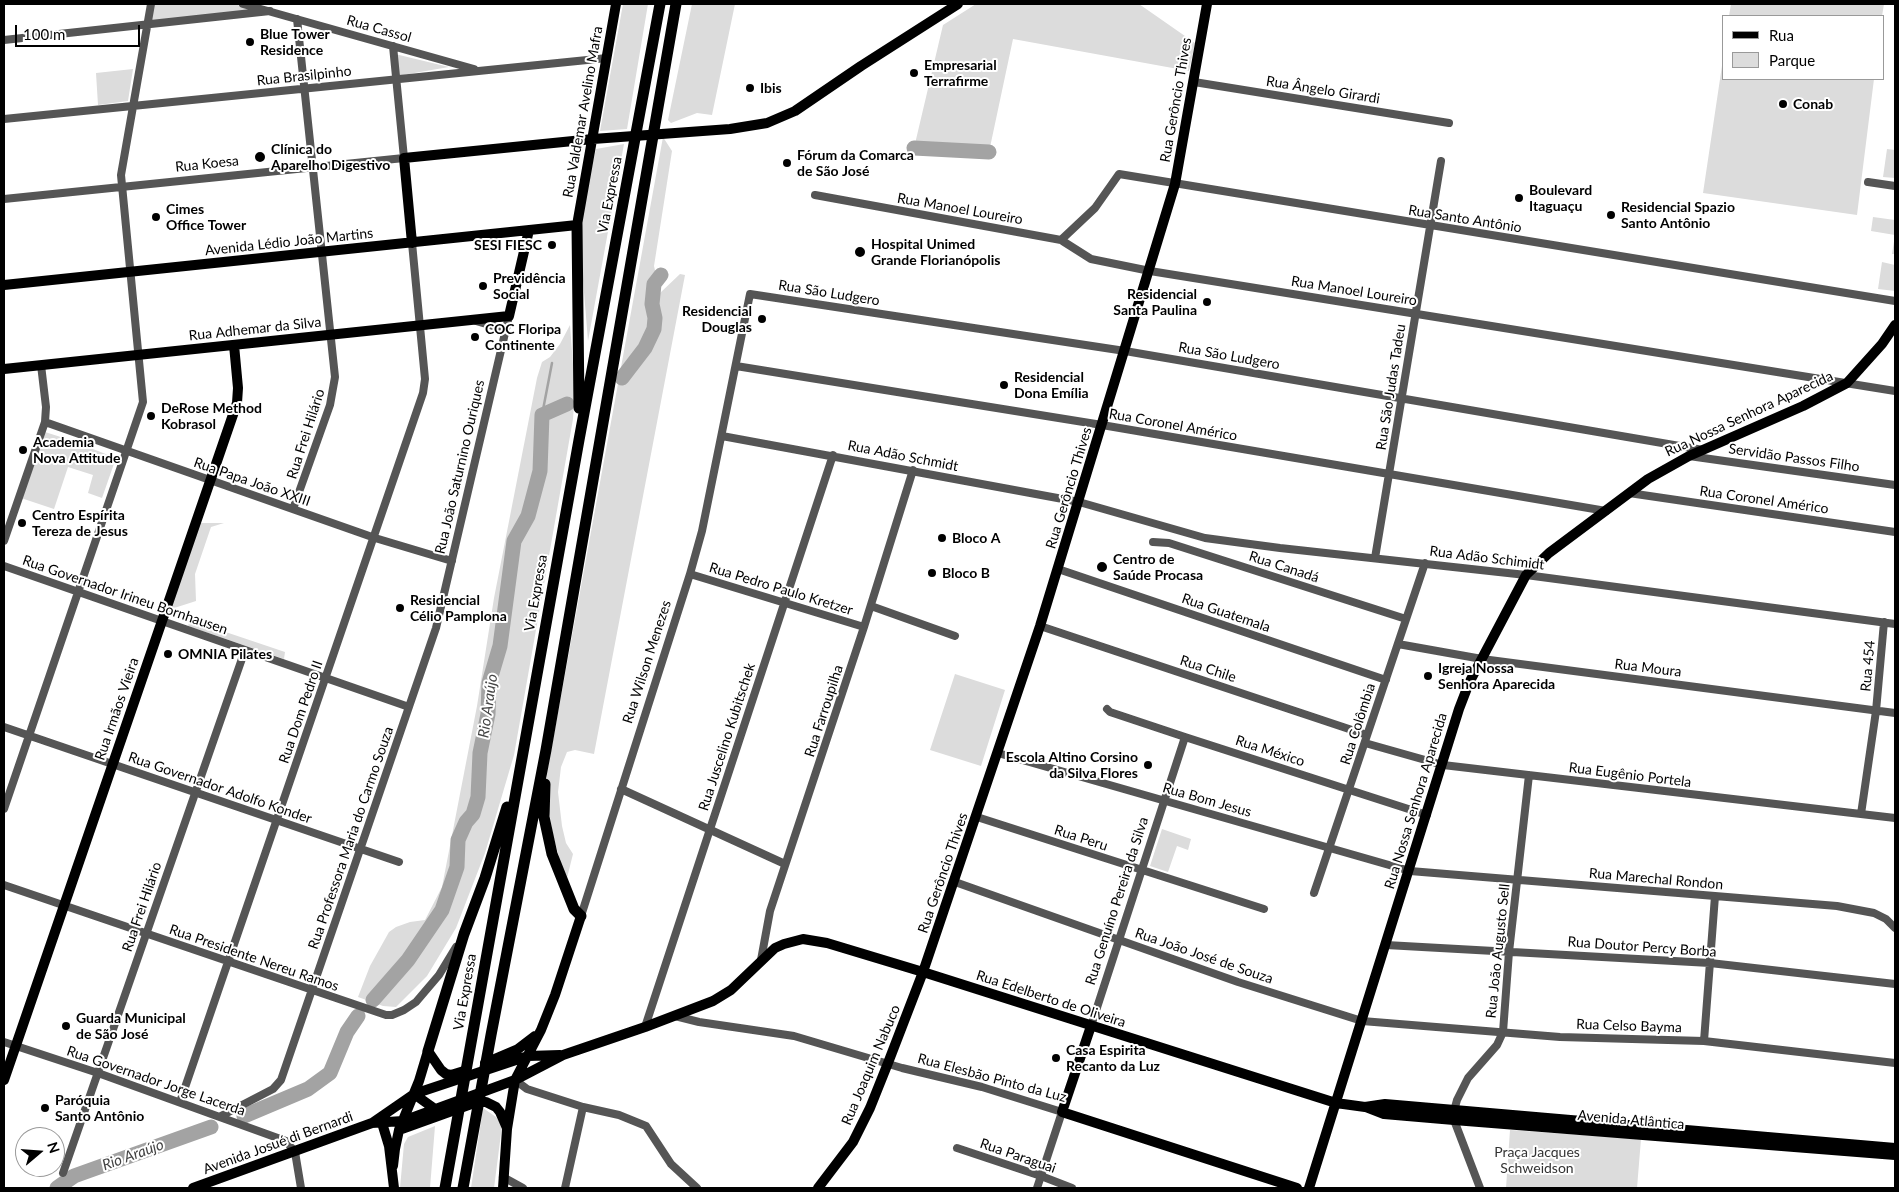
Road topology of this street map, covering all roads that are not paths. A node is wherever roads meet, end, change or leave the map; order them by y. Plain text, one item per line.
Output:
1 (151, 4) edge
2 (243, 4) edge
3 (616, 4) edge
4 (660, 4) edge
5 (676, 4) edge
6 (958, 4) edge
7 (1207, 4) edge
8 (270, 11) junction
9 (297, 19) junction
10 (147, 25) junction
11 (4, 40) edge
12 (392, 46) junction
13 (607, 58) junction
14 (480, 71) junction
15 (396, 79) junction
16 (1194, 82) junction
17 (305, 88) junction
18 (133, 106) junction
19 (4, 119) edge
20 (1449, 122) dead end
21 (593, 139) junction
22 (404, 158) junction
23 (1441, 161) dead end
24 (313, 168) junction
25 (1868, 182) dead end
26 (1175, 184) junction
27 (1895, 186) edge
28 (122, 187) junction
29 (815, 195) dead end
30 (4, 199) edge
31 (577, 226) junction
32 (1431, 226) junction
33 (529, 230) junction
34 (1061, 240) junction
35 (412, 242) junction
36 (322, 252) junction
37 (1150, 270) junction
38 (131, 272) junction
39 (4, 285) edge
40 (750, 294) joint
41 (1895, 302) edge
42 (1416, 314) junction
43 (509, 316) junction
44 (476, 321) junction
45 (1895, 325) edge
46 (420, 326) junction
47 (502, 329) dead end
48 (331, 335) junction
49 (234, 345) junction
50 (1125, 351) junction
51 (139, 355) junction
52 (41, 365) junction
53 (736, 366) junction
54 (4, 369) edge
55 (1847, 383) junction
56 (1895, 391) edge
57 (1402, 398) junction
58 (45, 422) junction
59 (1102, 425) junction
60 (722, 436) junction
61 (579, 440) junction
62 (1703, 450) junction
63 (127, 451) junction
64 (833, 455) junction
65 (1690, 456) junction
66 (913, 470) junction
67 (1390, 474) junction
68 (211, 481) junction
69 (1895, 485) edge
70 (1629, 493) junction
71 (1079, 502) junction
72 (293, 510) junction
73 (1606, 511) junction
74 (1895, 532) edge
75 (375, 538) junction
76 (1204, 538) junction
77 (4, 541) edge
78 (1153, 542) dead end
79 (1201, 554) junction
80 (1376, 558) junction
81 (452, 561) junction
82 (1425, 564) junction
83 (4, 566) edge
84 (1058, 569) junction
85 (690, 574) junction
86 (1526, 575) junction
87 (79, 592) junction
88 (784, 603) junction
89 (871, 606) junction
90 (1406, 619) junction
91 (162, 621) junction
92 (1884, 622) junction
93 (1895, 624) edge
94 (1040, 626) junction
95 (864, 627) junction
96 (955, 636) dead end
97 (1398, 644) junction
98 (245, 650) junction
99 (1482, 659) junction
100 (326, 678) junction
101 (1386, 680) junction
102 (409, 707) junction
103 (1107, 709) dead end
104 (1876, 711) junction
105 (1895, 713) edge
106 (4, 727) edge
107 (29, 736) junction
108 (1185, 737) junction
109 (1366, 739) junction
110 (546, 750) junction
111 (998, 754) junction
112 (112, 764) junction
113 (1443, 765) junction
114 (519, 772) junction
115 (1529, 776) junction
116 (621, 789) junction
117 (1349, 790) junction
118 (195, 793) junction
119 (1164, 801) junction
120 (4, 809) edge
121 (1862, 814) junction
122 (1427, 815) junction
123 (976, 817) junction
124 (1895, 818) edge
125 (277, 821) junction
126 (710, 829) junction
127 (1330, 848) junction
128 (360, 849) junction
129 (399, 862) dead end
130 (785, 864) junction
131 (1142, 870) junction
132 (1410, 871) junction
133 (1518, 879) junction
134 (955, 882) junction
135 (4, 885) edge
136 (1314, 893) dead end
137 (1715, 896) junction
138 (64, 906) junction
139 (1264, 909) dead end
140 (581, 916) junction
141 (1895, 928) edge
142 (146, 934) junction
143 (464, 934) junction
144 (1119, 941) junction
145 (1386, 945) junction
146 (1509, 952) junction
147 (761, 960) junction
148 (228, 962) junction
149 (1710, 963) junction
150 (923, 972) junction
151 (1895, 984) edge
152 (312, 991) junction
153 (673, 1016) junction
154 (1362, 1021) junction
155 (1091, 1026) junction
156 (644, 1027) junction
157 (541, 1030) junction
158 (1503, 1032) junction
159 (1704, 1041) junction
160 (4, 1042) edge
161 (15, 1046) junction
162 (428, 1051) junction
163 (564, 1055) junction
164 (528, 1056) junction
165 (542, 1056) junction
166 (1895, 1062) edge
167 (888, 1063) junction
168 (503, 1064) junction
169 (98, 1073) junction
170 (4, 1080) edge
171 (515, 1080) junction
172 (414, 1094) junction
173 (180, 1102) junction
174 (1336, 1103) junction
175 (583, 1107) junction
176 (435, 1109) junction
177 (1062, 1112) junction
178 (1454, 1115) junction
179 (221, 1116) junction
180 (377, 1123) junction
181 (401, 1126) junction
182 (508, 1129) junction
183 (1834, 1146) junction
184 (956, 1148) dead end
185 (1895, 1148) edge
186 (295, 1152) junction
187 (1895, 1155) edge
188 (393, 1166) junction
189 (65, 1167) edge
190 (1041, 1176) junction
191 (504, 1177) junction
192 (206, 1186) edge
193 (193, 1188) edge
194 (301, 1188) edge
195 (394, 1188) edge
196 (445, 1188) edge
197 (463, 1188) edge
198 (503, 1188) edge
199 (523, 1188) edge
200 (566, 1188) edge
201 (697, 1188) edge
202 (818, 1188) edge
203 (1037, 1188) edge
204 (1072, 1188) edge
205 (1298, 1188) edge
206 (1309, 1188) edge
207 (1480, 1188) edge

1 - 10 street
2 - 8 street, Rua Cassol
3 - 13 main road, Rua Valdemar Avelino Mafra
4 - 61 highway, Via Expressa
5 - 110 highway
6 - 21 main road, Rua Koesa
7 - 16 main road, Rua Gerôncio Thives
8 - 9 street, Rua Cassol
8 - 10 street
9 - 12 street, Rua Cassol
9 - 17 street, Rua Frei Hilário
10 - 11 street
10 - 18 street
12 - 14 street, Rua Cassol
12 - 15 street
13 - 14 street, Rua Brasilpinho
13 - 21 main road, Rua Valdemar Avelino Mafra
14 - 15 street, Rua Brasilpinho
15 - 17 street, Rua Brasilpinho
15 - 22 street
16 - 20 street, Rua Ângelo Girardi
16 - 26 main road, Rua Gerôncio Thives
17 - 18 street, Rua Brasilpinho
17 - 24 street, Rua Frei Hilário
18 - 19 street, Rua Brasilpinho
18 - 28 street
21 - 22 main road, Rua Koesa
21 - 31 main road, Rua Valdemar Avelino Mafra
22 - 24 street, Rua Koesa
22 - 35 main road
23 - 32 street, Rua São Judas Tadeu
24 - 28 street, Rua Koesa
24 - 36 street, Rua Frei Hilário
25 - 27 street
26 - 32 street, Rua Santo Antônio
26 - 34 street, Rua Santo Antônio
26 - 37 main road, Rua Gerôncio Thives
28 - 30 street, Rua Koesa
28 - 38 street
29 - 34 street, Rua Manoel Loureiro
31 - 33 main road, Avenida Lédio João Martins
31 - 61 highway
32 - 41 street, Rua Santo Antônio
32 - 42 street, Rua São Judas Tadeu
33 - 35 main road, Avenida Lédio João Martins
33 - 43 main road, Rua João Saturnino Ouriques
34 - 37 street, Rua Manoel Loureiro
35 - 36 main road, Avenida Lédio João Martins
35 - 46 street, Rua Dom Pedro II
36 - 38 main road, Avenida Lédio João Martins
36 - 48 street, Rua Frei Hilário
37 - 42 street, Rua Manoel Loureiro
37 - 50 main road, Rua Gerôncio Thives
38 - 39 main road, Avenida Lédio João Martins
38 - 51 street
40 - 50 street, Rua São Ludgero
40 - 53 street, Rua Wilson Menezes
42 - 55 street, Rua Manoel Loureiro
42 - 57 street, Rua São Judas Tadeu
43 - 44 main road, Rua Adhemar da Silva
43 - 81 street, Rua João Saturnino Ouriques
44 - 46 main road, Rua Adhemar da Silva
44 - 47 street
45 - 55 main road, Rua Nossa Senhora Aparecida
46 - 48 main road, Rua Adhemar da Silva
46 - 75 street, Rua Dom Pedro II
48 - 49 main road, Rua Adhemar da Silva
48 - 72 street, Rua Frei Hilário
49 - 51 main road, Rua Adhemar da Silva
49 - 68 main road, Rua Irmãos Vieira
50 - 57 street, Rua São Ludgero
50 - 59 main road, Rua Gerôncio Thives
51 - 52 main road, Rua Adhemar da Silva
51 - 63 street
52 - 54 main road, Rua Adhemar da Silva
52 - 58 street
53 - 59 street, Rua Coronel Américo
53 - 60 street, Rua Wilson Menezes
55 - 56 street, Rua Manoel Loureiro
55 - 62 main road, Rua Nossa Senhora Aparecida
57 - 62 street, Rua São Ludgero
57 - 67 street, Rua São Judas Tadeu
58 - 63 street, Rua Papa João XXIII
58 - 77 street
59 - 67 street, Rua Coronel Américo
59 - 71 main road, Rua Gerôncio Thives
60 - 64 street, Rua Adão Schmidt
60 - 85 street, Rua Wilson Menezes
61 - 114 highway, Via Expressa
62 - 65 main road, Rua Nossa Senhora Aparecida
63 - 68 street, Rua Papa João XXIII
63 - 87 street
64 - 66 street, Rua Adão Schmidt
64 - 88 street, Rua Juscelino Kubitschek
65 - 69 street, Servidão Passos Filho
65 - 70 main road, Rua Nossa Senhora Aparecida
66 - 71 street, Rua Adão Schmidt
66 - 89 street, Rua Farroupilha
67 - 73 street, Rua Coronel Américo
67 - 80 street, Rua São Judas Tadeu
68 - 72 street, Rua Papa João XXIII
68 - 91 main road, Rua Irmãos Vieira
70 - 73 main road, Rua Nossa Senhora Aparecida
70 - 74 street, Rua Coronel Américo
71 - 76 street, Rua Adão Schimidt
71 - 84 main road, Rua Gerôncio Thives
72 - 75 street, Rua Papa João XXIII
73 - 86 main road, Rua Nossa Senhora Aparecida
75 - 81 street, Rua Papa João XXIII
75 - 100 street, Rua Dom Pedro II
76 - 79 street
76 - 80 street, Rua Adão Schimidt
78 - 79 street, Rua Canadá
79 - 90 street, Rua Canadá
80 - 82 street, Rua Adão Schimidt
81 - 102 street, Rua João Saturnino Ouriques
82 - 86 street, Rua Adão Schimidt
82 - 90 street, Rua Colômbia
83 - 87 street, Rua Governador Irineu Bornhausen
84 - 94 main road, Rua Gerôncio Thives
84 - 101 street, Rua Guatemala
85 - 88 street, Rua Pedro Paulo Kretzer
85 - 116 street, Rua Wilson Menezes
86 - 92 street, Rua Adão Schimidt
86 - 99 main road, Rua Nossa Senhora Aparecida
87 - 91 street, Rua Governador Irineu Bornhausen
87 - 107 street
88 - 95 street, Rua Pedro Paulo Kretzer
88 - 126 street, Rua Juscelino Kubitschek
89 - 95 street, Rua Farroupilha
89 - 96 street
90 - 97 street, Rua Colômbia
91 - 98 street, Rua Governador Irineu Bornhausen
91 - 112 main road, Rua Irmãos Vieira
92 - 93 street, Rua Adão Schimidt
92 - 104 street, Rua 454
94 - 109 street, Rua Chile
94 - 111 main road, Rua Gerôncio Thives
95 - 130 street, Rua Farroupilha
97 - 99 street, Rua Moura
97 - 101 street, Rua Colômbia
98 - 100 street, Rua Governador Irineu Bornhausen
98 - 118 street, Rua Frei Hilário
99 - 104 street, Rua Moura
99 - 113 main road, Rua Nossa Senhora Aparecida
100 - 102 street, Rua Governador Irineu Bornhausen
100 - 125 street, Rua Dom Pedro II
101 - 109 street, Rua Colômbia
102 - 128 street, Rua Professora Maria do Carmo Souza
103 - 108 street, Rua México
104 - 105 street, Rua Moura
104 - 121 street, Rua 454
106 - 107 street, Rua Governador Adolfo Konder
107 - 112 street, Rua Governador Adolfo Konder
107 - 120 street
108 - 117 street, Rua México
108 - 119 street, Rua Genuíno Pereira da Silva
109 - 113 street, Rua Eugênio Portela
109 - 117 street, Rua Colômbia
110 - 140 highway
110 - 197 highway
111 - 119 street, Rua Bom Jesus
111 - 123 main road, Rua Gerôncio Thives
112 - 118 street, Rua Governador Adolfo Konder
112 - 138 main road, Rua Irmãos Vieira
113 - 115 street, Rua Eugênio Portela
113 - 122 main road, Rua Nossa Senhora Aparecida
114 - 143 highway
114 - 196 highway, Via Expressa
115 - 121 street, Rua Eugênio Portela
115 - 133 street, Rua João Augusto Sell
116 - 126 street
116 - 140 street, Rua Wilson Menezes
117 - 122 street, Rua México
117 - 127 street, Rua Colômbia
118 - 125 street, Rua Governador Adolfo Konder
118 - 142 street, Rua Frei Hilário
119 - 127 street, Rua Bom Jesus
119 - 131 street, Rua Genuíno Pereira da Silva
121 - 124 street, Rua Eugênio Portela
122 - 132 main road, Rua Nossa Senhora Aparecida
123 - 131 street, Rua Peru
123 - 134 main road, Rua Gerôncio Thives
125 - 128 street, Rua Governador Adolfo Konder
125 - 148 street, Rua Dom Pedro II
126 - 130 street
126 - 156 street, Rua Juscelino Kubitschek
127 - 132 street, Rua Bom Jesus
127 - 136 street, Rua Colômbia
128 - 129 street, Rua Governador Adolfo Konder
128 - 152 street, Rua Professora Maria do Carmo Souza
130 - 147 street, Rua Farroupilha
131 - 139 street, Rua Peru
131 - 144 street, Rua Genuíno Pereira da Silva
132 - 133 street, Rua Marechal Rondon
132 - 145 main road, Rua Nossa Senhora Aparecida
133 - 137 street, Rua Marechal Rondon
133 - 146 street, Rua João Augusto Sell
134 - 144 street, Rua João José de Souza
134 - 150 main road, Rua Gerôncio Thives
135 - 138 street, Rua Presidente Nereu Ramos
137 - 141 street, Rua Marechal Rondon
137 - 149 street
138 - 142 street, Rua Presidente Nereu Ramos
138 - 161 main road, Rua Irmãos Vieira
140 - 157 main road, Rua Wilson Menezes
142 - 148 street, Rua Presidente Nereu Ramos
142 - 169 street, Rua Frei Hilário
143 - 152 street, Rua Presidente Nereu Ramos
143 - 162 highway
144 - 154 street, Rua João José de Souza
144 - 155 street, Rua Genuíno Pereira da Silva
145 - 146 street, Rua Doutor Percy Borba
145 - 154 main road, Rua Nossa Senhora Aparecida
146 - 149 street, Rua Doutor Percy Borba
146 - 158 street, Rua João Augusto Sell
147 - 150 main road, Rua Edelberto de Oliveira
147 - 153 main road, Avenida Josué di Bernardi
148 - 152 street, Rua Presidente Nereu Ramos
148 - 173 street, Rua Dom Pedro II
149 - 151 street, Rua Doutor Percy Borba
149 - 159 street
150 - 155 main road, Rua Edelberto de Oliveira
150 - 167 main road, Rua Joaquim Nabuco
152 - 179 street, Rua Professora Maria do Carmo Souza
153 - 156 main road, Avenida Josué di Bernardi
153 - 167 street, Rua Elesbão Pinto da Luz
154 - 158 street, Rua Celso Bayma
154 - 174 main road, Rua Nossa Senhora Aparecida
155 - 174 main road, Rua Edelberto de Oliveira
155 - 177 main road, Rua Genuíno Pereira da Silva
156 - 163 main road, Avenida Josué di Bernardi
157 - 162 main road
157 - 164 main road, Rua Wilson Menezes
157 - 165 main road, Rua Wilson Menezes
158 - 159 street, Rua Celso Bayma
158 - 178 street, Rua João Augusto Sell
159 - 166 street, Rua Celso Bayma
160 - 161 street, Rua Governador Jorge Lacerda
161 - 169 street, Rua Governador Jorge Lacerda
161 - 170 main road, Rua Irmãos Vieira
162 - 172 main road
163 - 165 main road, Avenida Josué di Bernardi
163 - 171 main road, Avenida Josué di Bernardi
164 - 165 main road, Avenida Josué di Bernardi
164 - 168 main road, Avenida Josué di Bernardi
164 - 171 main road, Rua Wilson Menezes
167 - 177 street, Rua Elesbão Pinto da Luz
167 - 202 main road, Rua Joaquim Nabuco
168 - 171 main road
168 - 172 main road, Avenida Josué di Bernardi
169 - 173 street, Rua Governador Jorge Lacerda
169 - 189 street, Rua Frei Hilário
171 - 175 street
171 - 176 main road, Avenida Josué di Bernardi
171 - 182 main road
172 - 176 main road
172 - 180 main road, Avenida Josué di Bernardi
172 - 181 main road
173 - 179 street, Rua Governador Jorge Lacerda
174 - 178 main road, Avenida Atlântica
174 - 206 main road, Rua Nossa Senhora Aparecida
175 - 200 street
175 - 201 street
176 - 181 main road, Avenida Josué di Bernardi
177 - 190 street, Rua Genuíno Pereira da Silva
177 - 205 main road, Rua Elesbão Pinto da Luz
178 - 183 main road, Avenida Atlântica
178 - 207 street
179 - 186 street, Rua Governador Jorge Lacerda
180 - 181 main road, Avenida Josué di Bernardi
180 - 186 main road, Avenida Josué di Bernardi
180 - 188 main road
181 - 182 main road
181 - 188 main road
182 - 191 main road
183 - 185 main road, Avenida Atlântica
183 - 187 main road, Avenida Atlântica
184 - 190 street, Rua Paraguai
186 - 192 main road, Avenida Josué di Bernardi
186 - 194 street
188 - 195 main road
190 - 203 street, Rua Genuíno Pereira da Silva
190 - 204 street, Rua Paraguai
191 - 198 main road
191 - 199 street
192 - 193 main road, Avenida Josué di Bernardi

